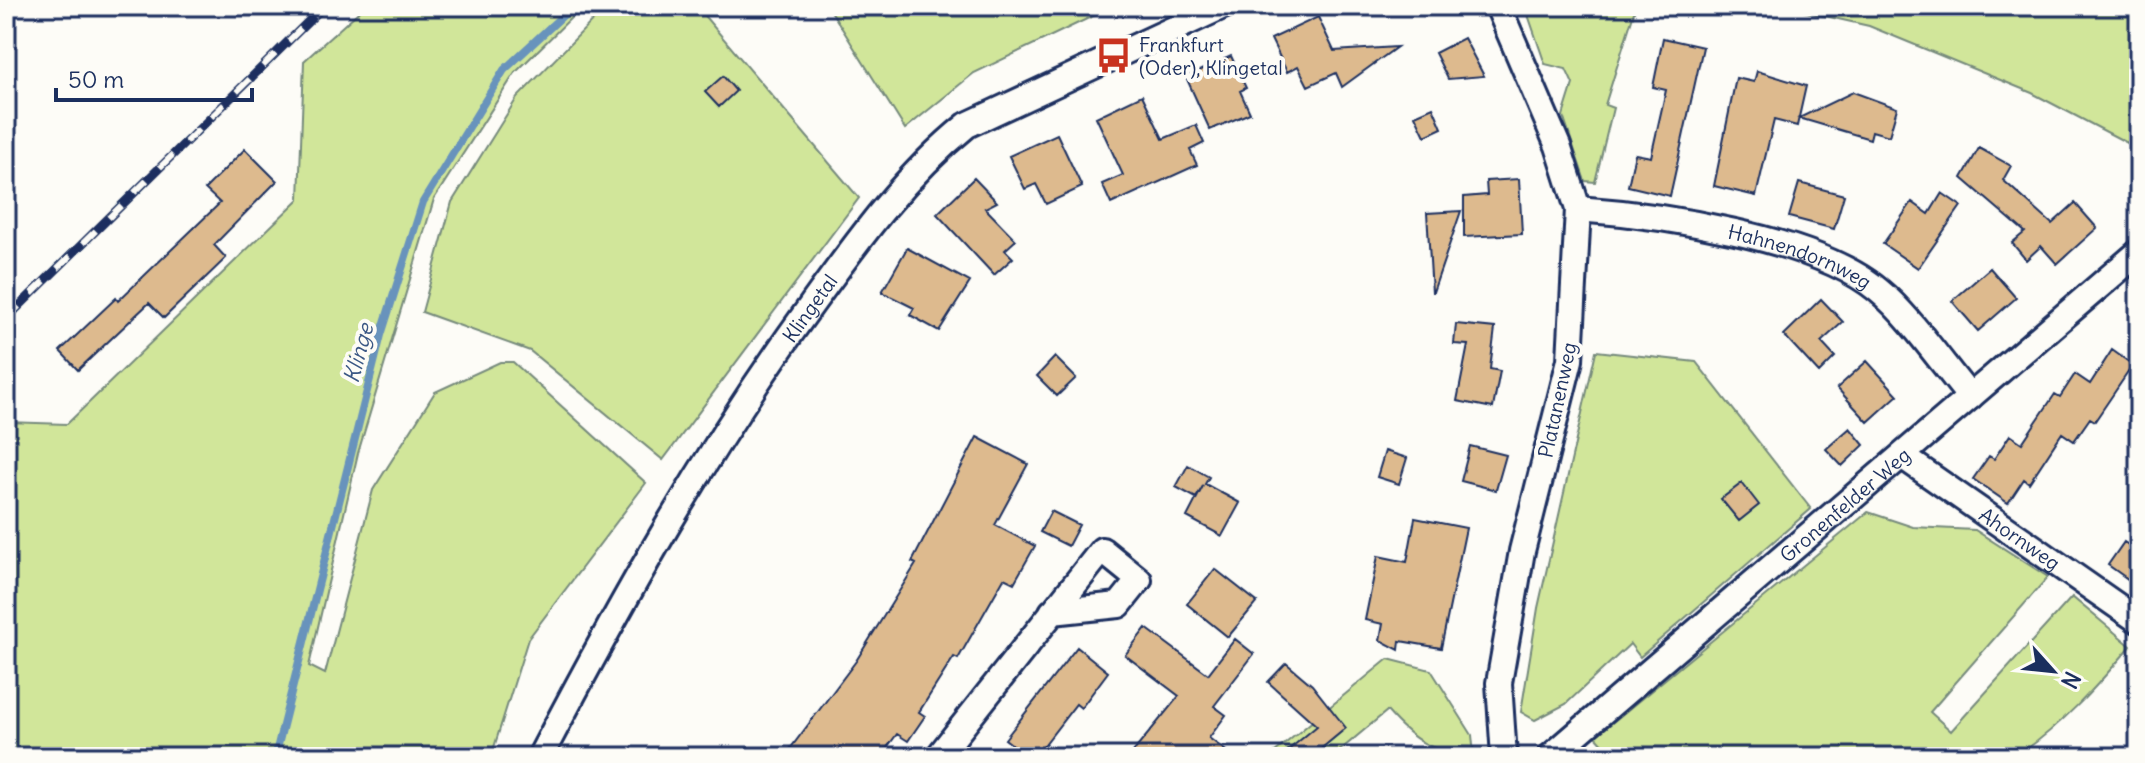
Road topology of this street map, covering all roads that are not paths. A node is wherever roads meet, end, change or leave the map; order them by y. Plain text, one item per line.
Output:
1 (1223, 6) edge
2 (1498, 6) edge
3 (1578, 209) junction
4 (2139, 252) edge
5 (1970, 397) junction
6 (1902, 456) junction
7 (1052, 612) dead end
8 (2139, 621) edge
9 (540, 757) edge
10 (938, 757) edge
11 (1504, 757) edge
12 (1550, 757) edge

1 - 9 street, Klingetal
2 - 3 street, Platanenweg
3 - 5 street, Hahnendornweg
3 - 11 street, Platanenweg
4 - 5 street, Gronenfelder Weg
5 - 6 street, Gronenfelder Weg
6 - 8 street, Ahornweg
6 - 12 street, Gronenfelder Weg
7 - 10 street

